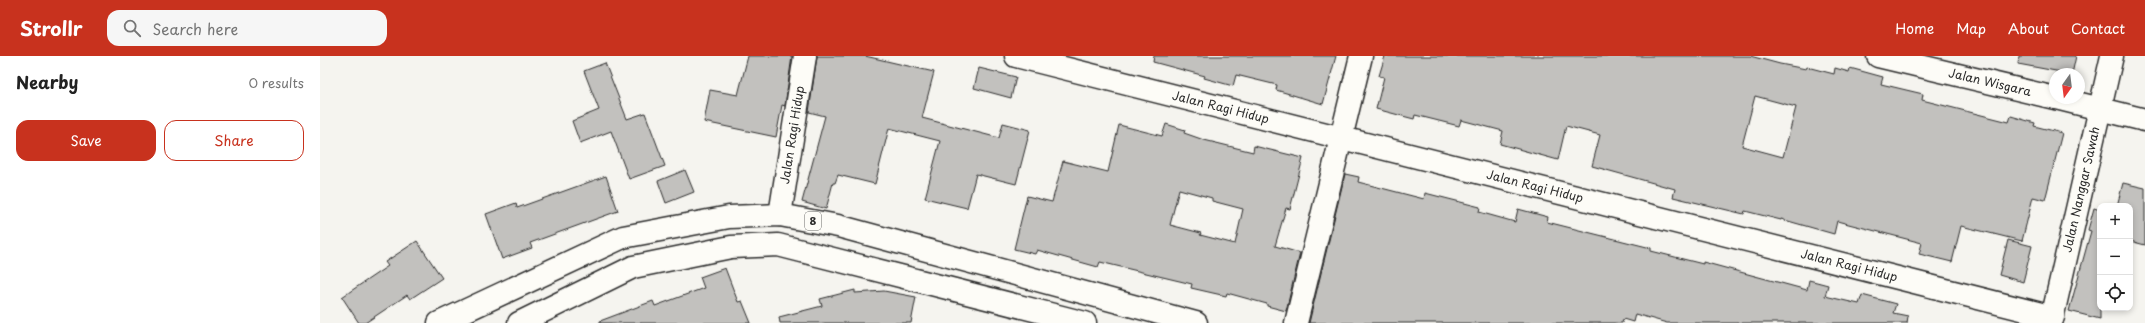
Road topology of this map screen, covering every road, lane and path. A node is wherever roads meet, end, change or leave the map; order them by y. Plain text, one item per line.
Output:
1 (805, 56) edge
2 (1016, 56) edge
3 (1361, 56) edge
4 (1878, 56) edge
5 (2112, 56) edge
6 (2049, 97) edge
7 (2082, 104) edge
8 (2100, 108) junction
9 (2145, 120) edge
10 (1340, 138) junction
11 (780, 215) junction
12 (2052, 320) edge
13 (439, 323) edge
14 (519, 323) edge
15 (1085, 323) edge
16 (1196, 323) edge
17 (1296, 323) edge

1 - 11 main road, Jalan Ragi Hidup
2 - 10 main road, Jalan Ragi Hidup
3 - 10 main road
4 - 6 main road, Jalan Wisgara
5 - 8 main road, Jalan Nanggar Sawah
7 - 8 main road, Jalan Wisgara
8 - 9 main road, Jalan Wisgara
8 - 12 main road, Jalan Nanggar Sawah
10 - 12 main road, Jalan Ragi Hidup
10 - 17 main road
11 - 13 main road, 8
11 - 16 main road, 8
14 - 15 main road

